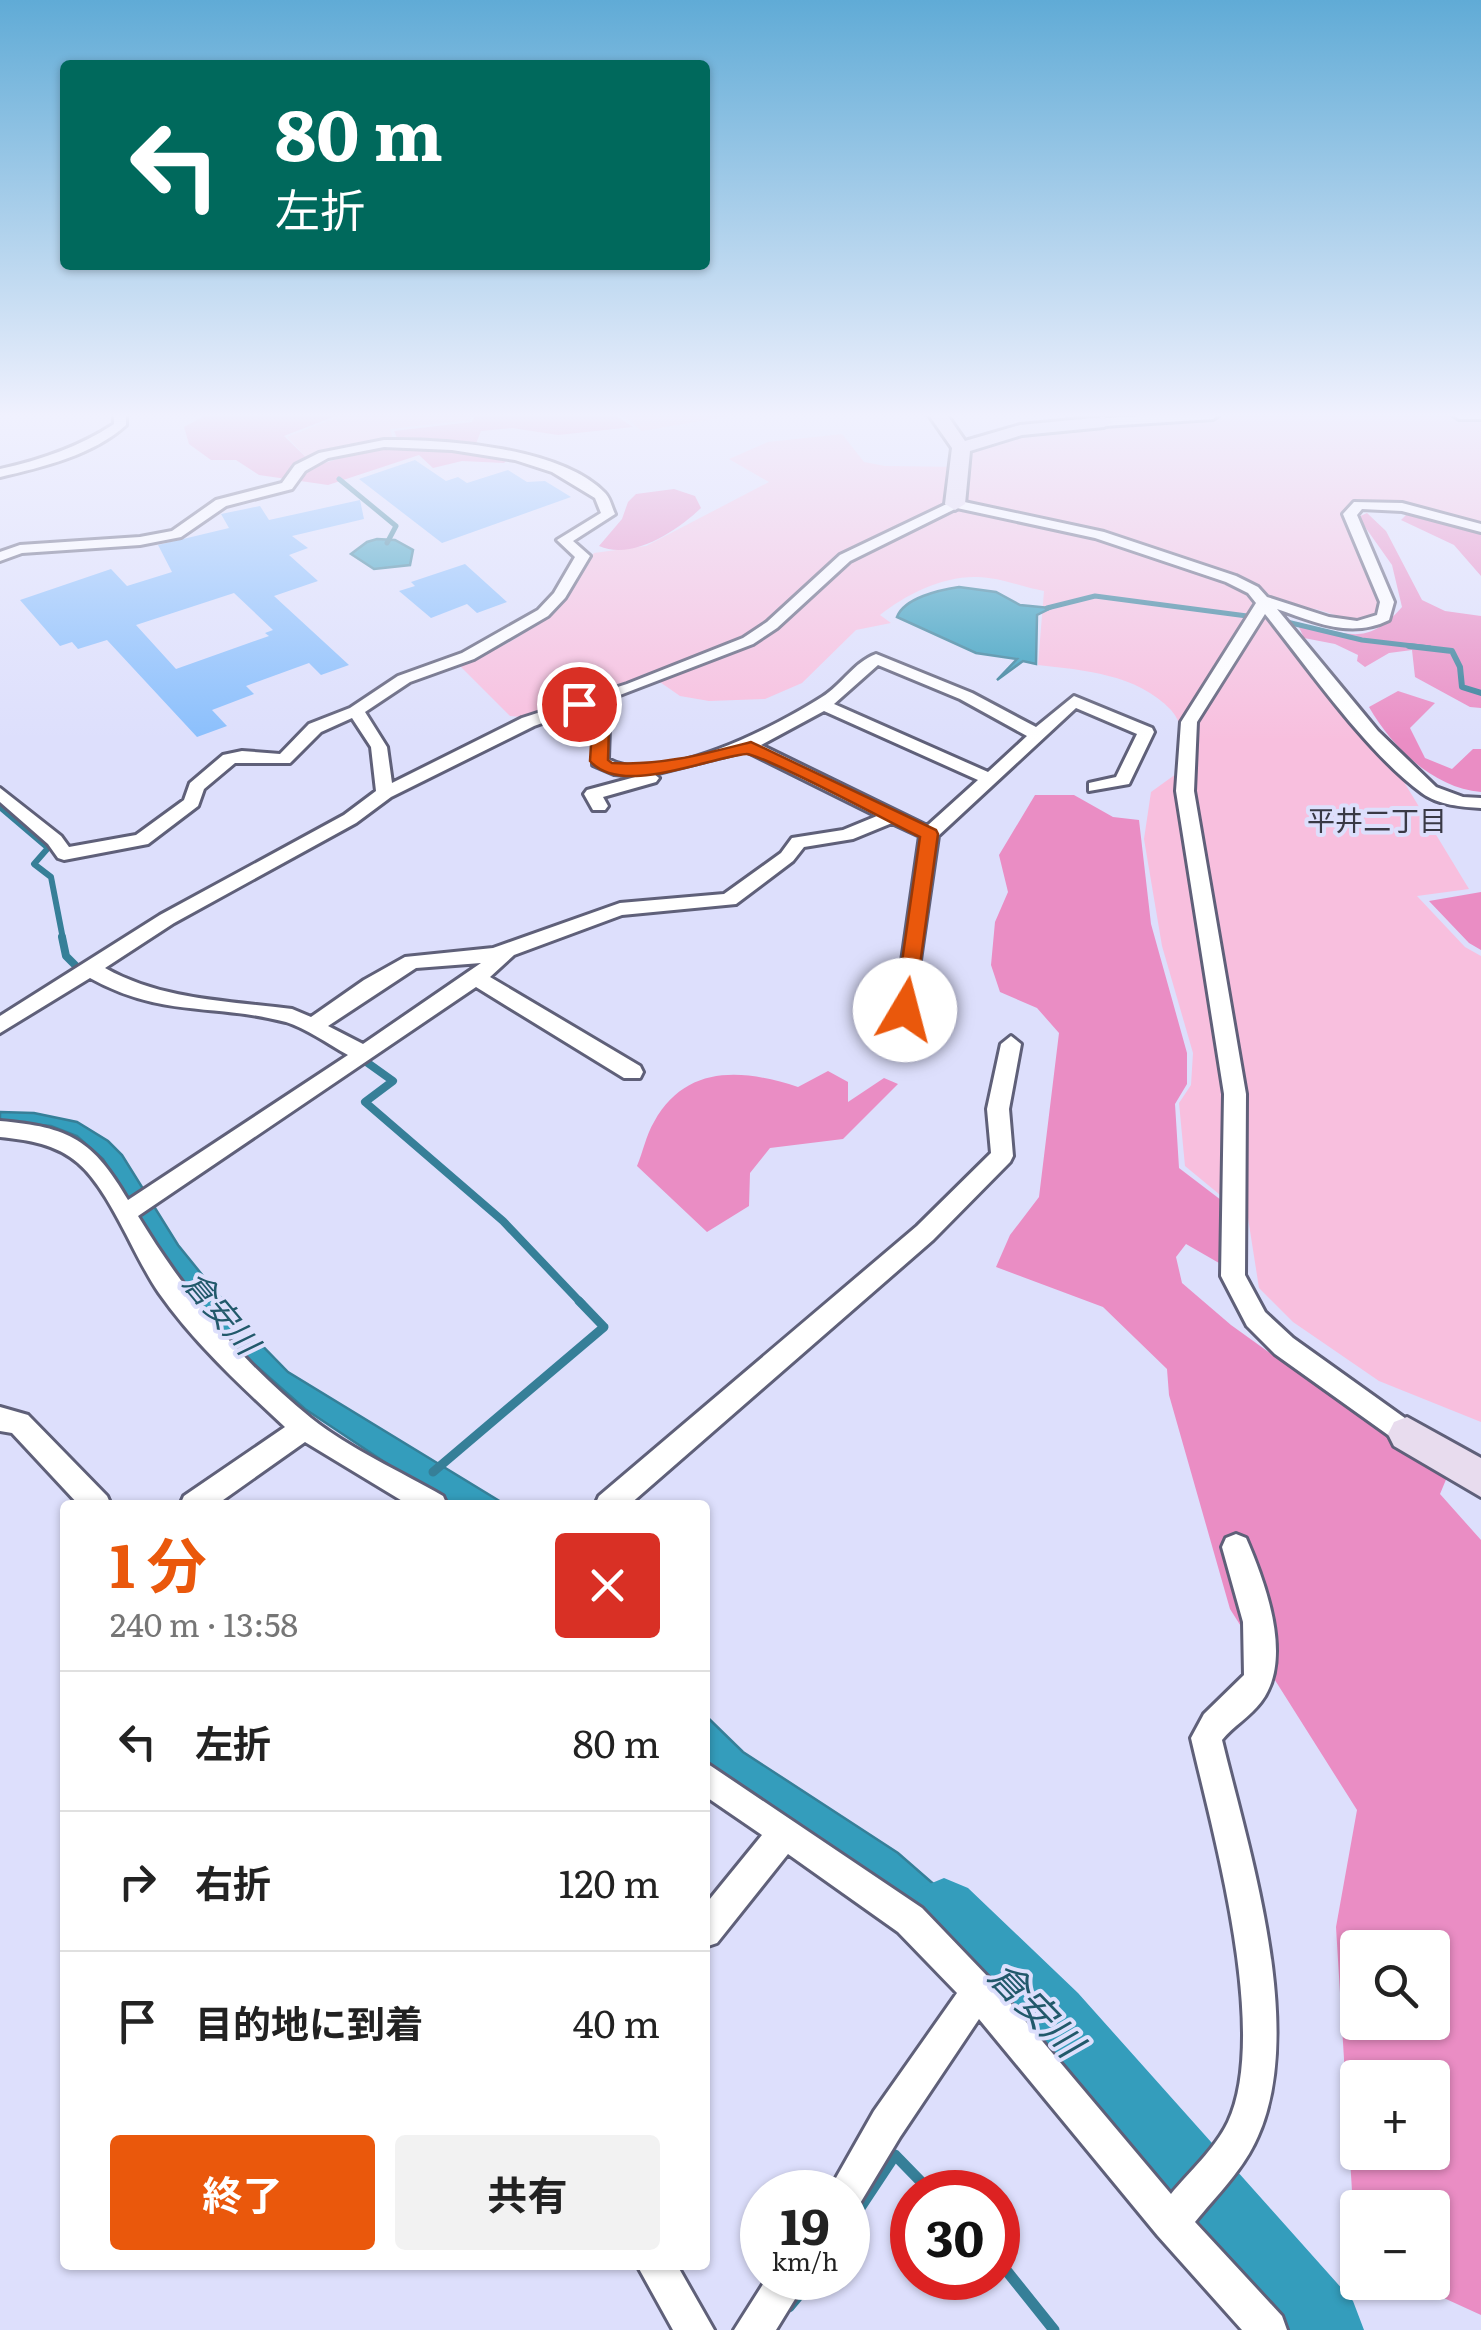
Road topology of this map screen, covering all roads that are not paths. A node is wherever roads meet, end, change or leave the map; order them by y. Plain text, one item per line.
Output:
1 (191, 524) edge
2 (592, 524) edge
3 (915, 524) edge
4 (1039, 524) edge
5 (1354, 524) edge
6 (0, 557) edge
7 (1265, 601) junction
8 (579, 704) junction
9 (821, 704) junction
10 (356, 710) junction
11 (1038, 735) junction
12 (751, 747) junction
13 (646, 770) junction
14 (990, 779) junction
15 (1095, 788) dead end
16 (385, 792) junction
17 (0, 793) edge
18 (1481, 803) edge
19 (599, 806) dead end
20 (892, 816) junction
21 (929, 834) junction
22 (511, 948) junction
23 (90, 969) junction
24 (476, 978) junction
25 (905, 1010) dead end
26 (315, 1025) junction
27 (0, 1026) edge
28 (1011, 1044) dead end
29 (361, 1056) junction
30 (632, 1072) dead end
31 (0, 1129) edge
32 (136, 1207) junction
33 (0, 1420) edge
34 (304, 1428) junction
35 (1407, 1434) joint
36 (1481, 1479) edge
37 (92, 1500) edge
38 (203, 1500) edge
39 (426, 1500) edge
40 (615, 1500) edge
41 (1236, 1547) dead end
42 (710, 1781) edge
43 (784, 1833) junction
44 (710, 1926) edge
45 (978, 1992) junction
46 (859, 2170) edge
47 (1176, 2216) junction
48 (659, 2270) edge
49 (774, 2300) edge
50 (695, 2330) edge
51 (753, 2330) edge
52 (1268, 2330) edge

1 - 6 street
2 - 10 street
3 - 8 street
4 - 7 street
5 - 7 street
7 - 18 street
7 - 35 street
8 - 13 street
8 - 16 street
9 - 11 street
9 - 12 street
9 - 14 street
10 - 16 street
10 - 17 street
11 - 14 street
11 - 15 street
12 - 13 street
12 - 20 street
13 - 19 street
14 - 21 street
16 - 23 street
20 - 21 street
20 - 22 street
21 - 25 street
22 - 24 street
22 - 26 street
23 - 26 street
23 - 27 street
24 - 29 street
24 - 30 street
26 - 29 street
28 - 40 street
29 - 32 street
31 - 32 street
32 - 34 street
33 - 37 street
34 - 38 street
34 - 39 street
35 - 36 street
41 - 47 street
42 - 43 street
43 - 44 street
43 - 45 street
45 - 46 street
45 - 47 street
47 - 52 street
48 - 50 street
49 - 51 street

